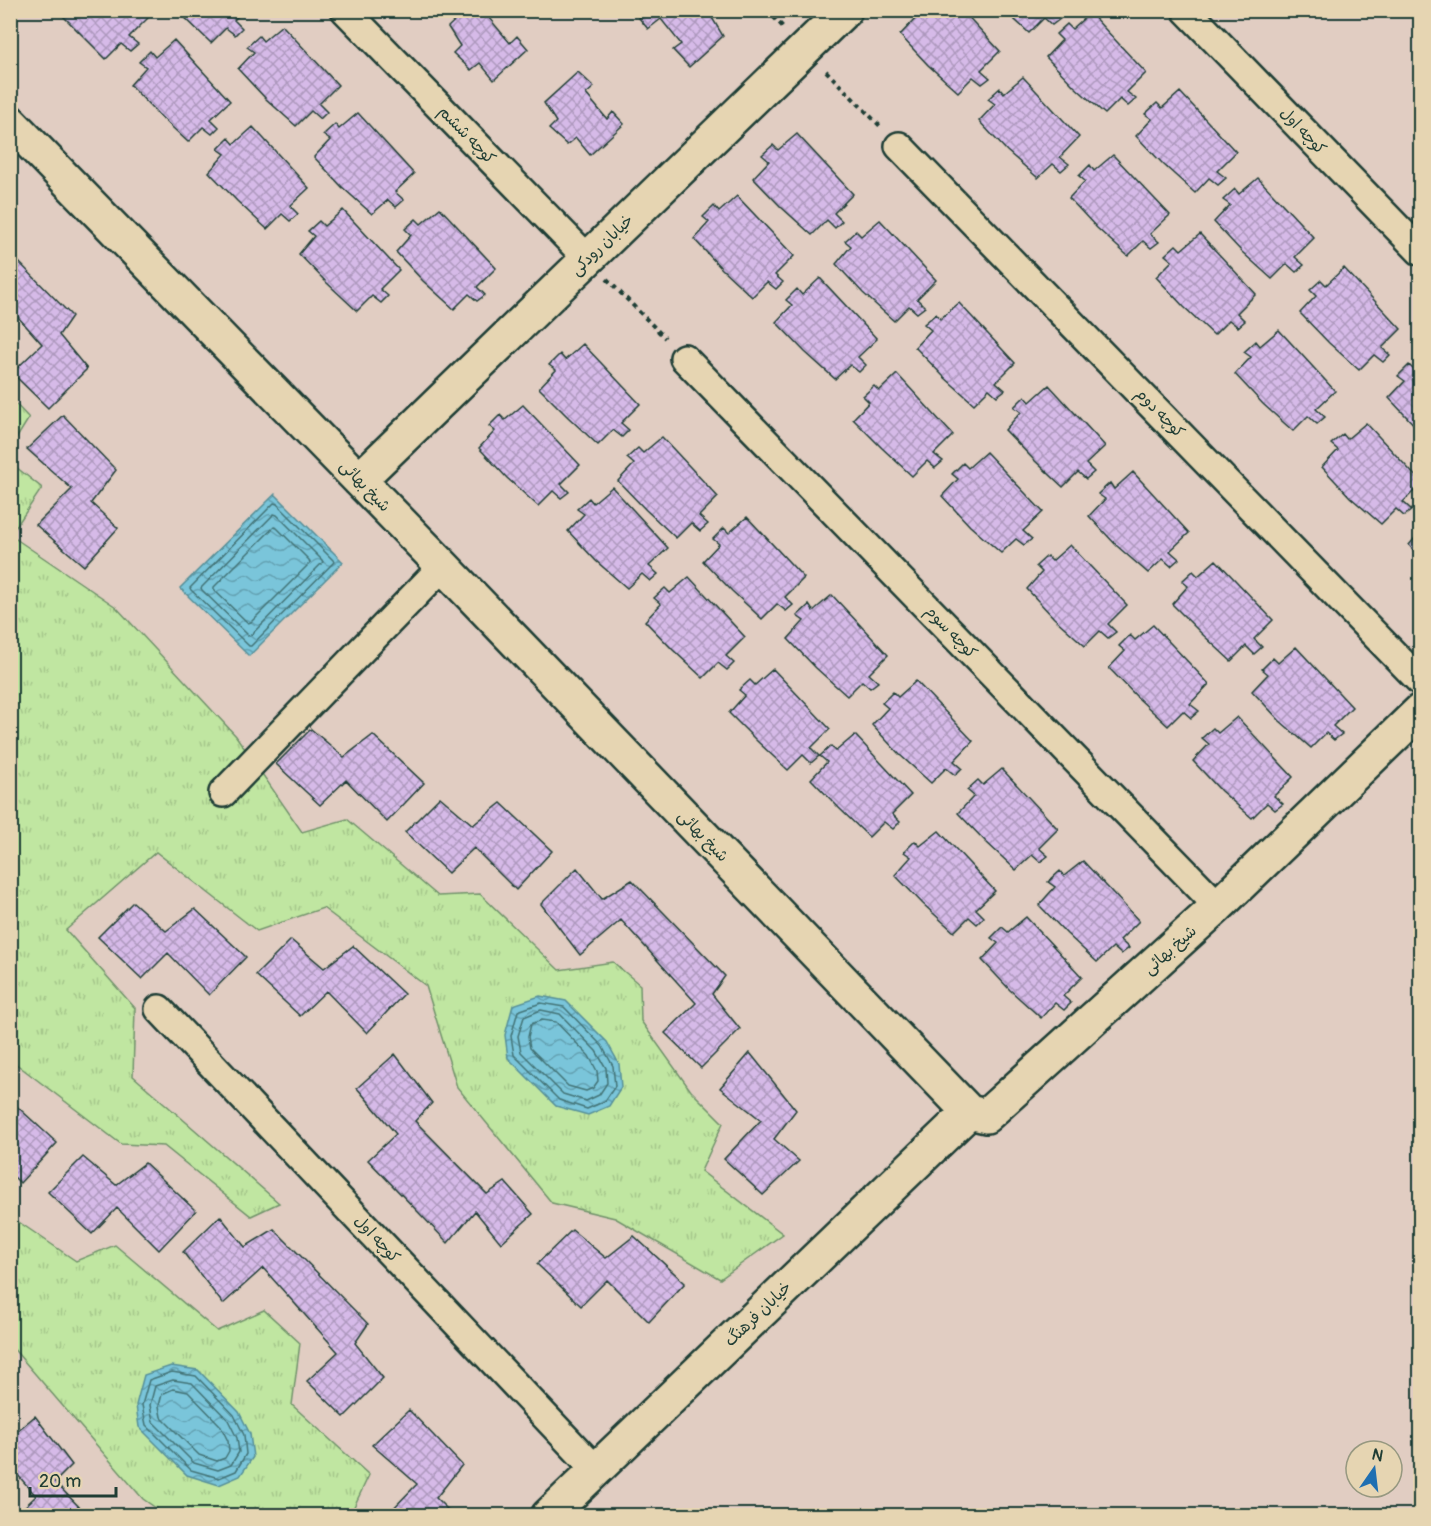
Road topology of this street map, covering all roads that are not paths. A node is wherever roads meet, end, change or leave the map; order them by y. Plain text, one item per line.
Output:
1 (345, 10) edge
2 (846, 10) edge
3 (1186, 10) edge
4 (10, 122) edge
5 (899, 146) road end
6 (1420, 251) edge
7 (588, 259) junction
8 (684, 358) road end
9 (359, 480) junction
10 (443, 566) junction
11 (1420, 681) edge
12 (1420, 711) edge
13 (223, 793) dead end
14 (1218, 906) junction
15 (159, 1009) dead end
16 (969, 1112) junction
17 (595, 1469) junction
18 (548, 1515) edge

1 - 7 street, کوچه ششم
2 - 7 street, خیابان رودکی
3 - 6 street, کوچه اول
4 - 9 street, شیخ بهائی
5 - 11 street, کوچه دوم
7 - 9 street, خیابان رودکی
8 - 14 street, کوچه سوم
9 - 10 street, شیخ بهائی
10 - 13 street
10 - 16 street, شیخ بهائی
12 - 14 street, شیخ بهائی
14 - 16 street, شیخ بهائی
15 - 17 street, کوچه اول
16 - 17 street, خیابان فرهنگ
17 - 18 street, خیابان فرهنگ

